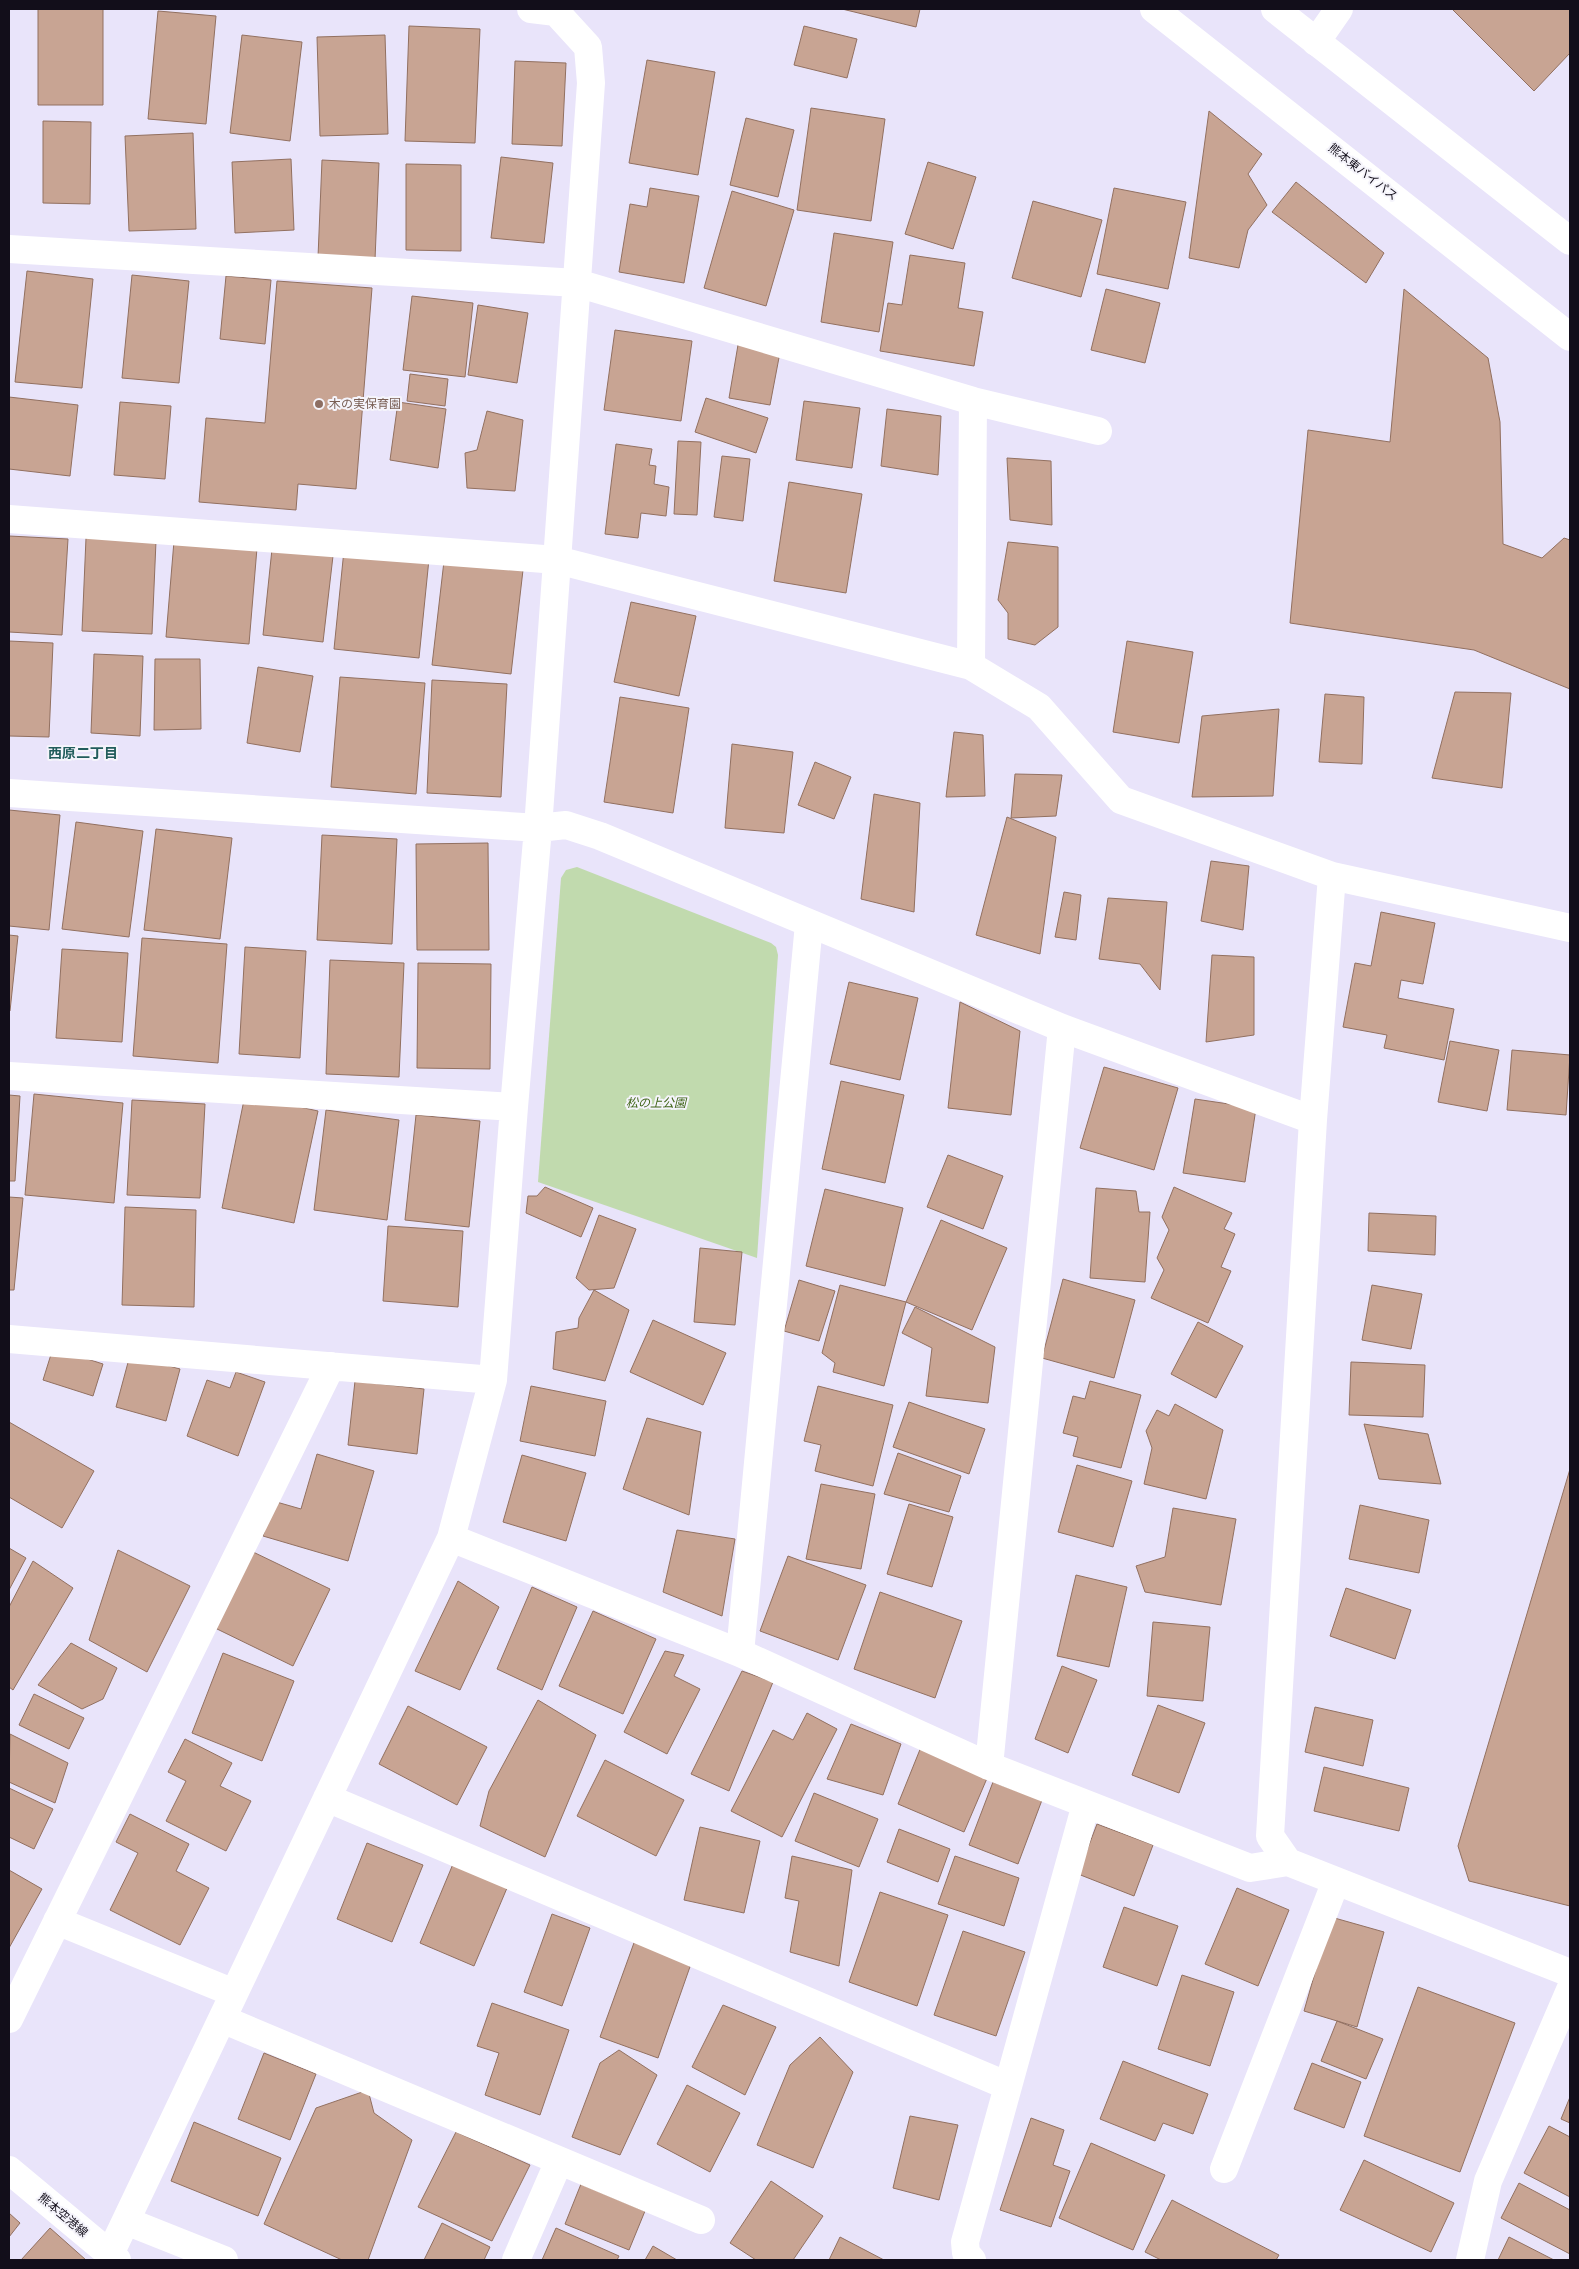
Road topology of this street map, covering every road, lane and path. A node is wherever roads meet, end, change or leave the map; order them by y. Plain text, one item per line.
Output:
1 (531, 9) edge
2 (1154, 9) edge
3 (1275, 9) edge
4 (1339, 9) edge
5 (1316, 42) junction
6 (1570, 241) edge
7 (9, 249) edge
8 (577, 284) junction
9 (1570, 337) edge
10 (973, 401) junction
11 (1098, 431) dead end
12 (9, 519) edge
13 (557, 560) junction
14 (971, 666) junction
15 (9, 793) edge
16 (538, 828) junction
17 (1332, 876) junction
18 (809, 924) junction
19 (1570, 928) edge
20 (1062, 1028) junction
21 (9, 1076) edge
22 (514, 1107) junction
23 (1313, 1120) junction
24 (9, 1338) edge
25 (330, 1366) junction
26 (493, 1380) junction
27 (451, 1538) junction
28 (740, 1653) junction
29 (989, 1766) junction
30 (327, 1798) junction
31 (1086, 1804) junction
32 (1288, 1862) junction
33 (1336, 1881) junction
34 (57, 1921) junction
35 (1570, 1974) edge
36 (1570, 1990) edge
37 (234, 1993) junction
38 (9, 2019) edge
39 (222, 2019) junction
40 (1008, 2086) junction
41 (559, 2160) junction
42 (1224, 2169) dead end
43 (9, 2170) edge
44 (701, 2220) dead end
45 (126, 2221) junction
46 (113, 2257) edge
47 (224, 2260) edge
48 (516, 2260) edge
49 (972, 2260) edge
50 (1470, 2260) edge

1 - 8 main road
2 - 9 main road, 熊本東バイパス
3 - 5 main road
4 - 5 main road
5 - 6 main road
7 - 8 main road
8 - 10 main road
8 - 13 main road
10 - 11 main road
10 - 14 main road
12 - 13 main road
13 - 14 main road
13 - 16 main road
14 - 17 main road
15 - 16 main road
16 - 18 main road
16 - 22 main road
17 - 19 main road
17 - 23 main road
18 - 20 main road
18 - 28 main road
20 - 23 main road
20 - 29 main road
21 - 22 main road
22 - 26 main road
23 - 32 main road
24 - 25 main road
25 - 26 main road
25 - 34 main road
26 - 27 main road
27 - 28 main road
27 - 30 main road
28 - 29 main road
29 - 31 main road
30 - 37 main road
30 - 40 main road
31 - 32 main road
31 - 40 main road
32 - 33 main road
33 - 35 main road
33 - 42 main road
34 - 37 main road
34 - 38 main road
36 - 50 main road
37 - 39 main road
39 - 41 main road
39 - 45 main road
40 - 49 main road
41 - 44 main road
41 - 48 main road
43 - 46 main road, 熊本空港線
45 - 46 main road
45 - 47 main road

